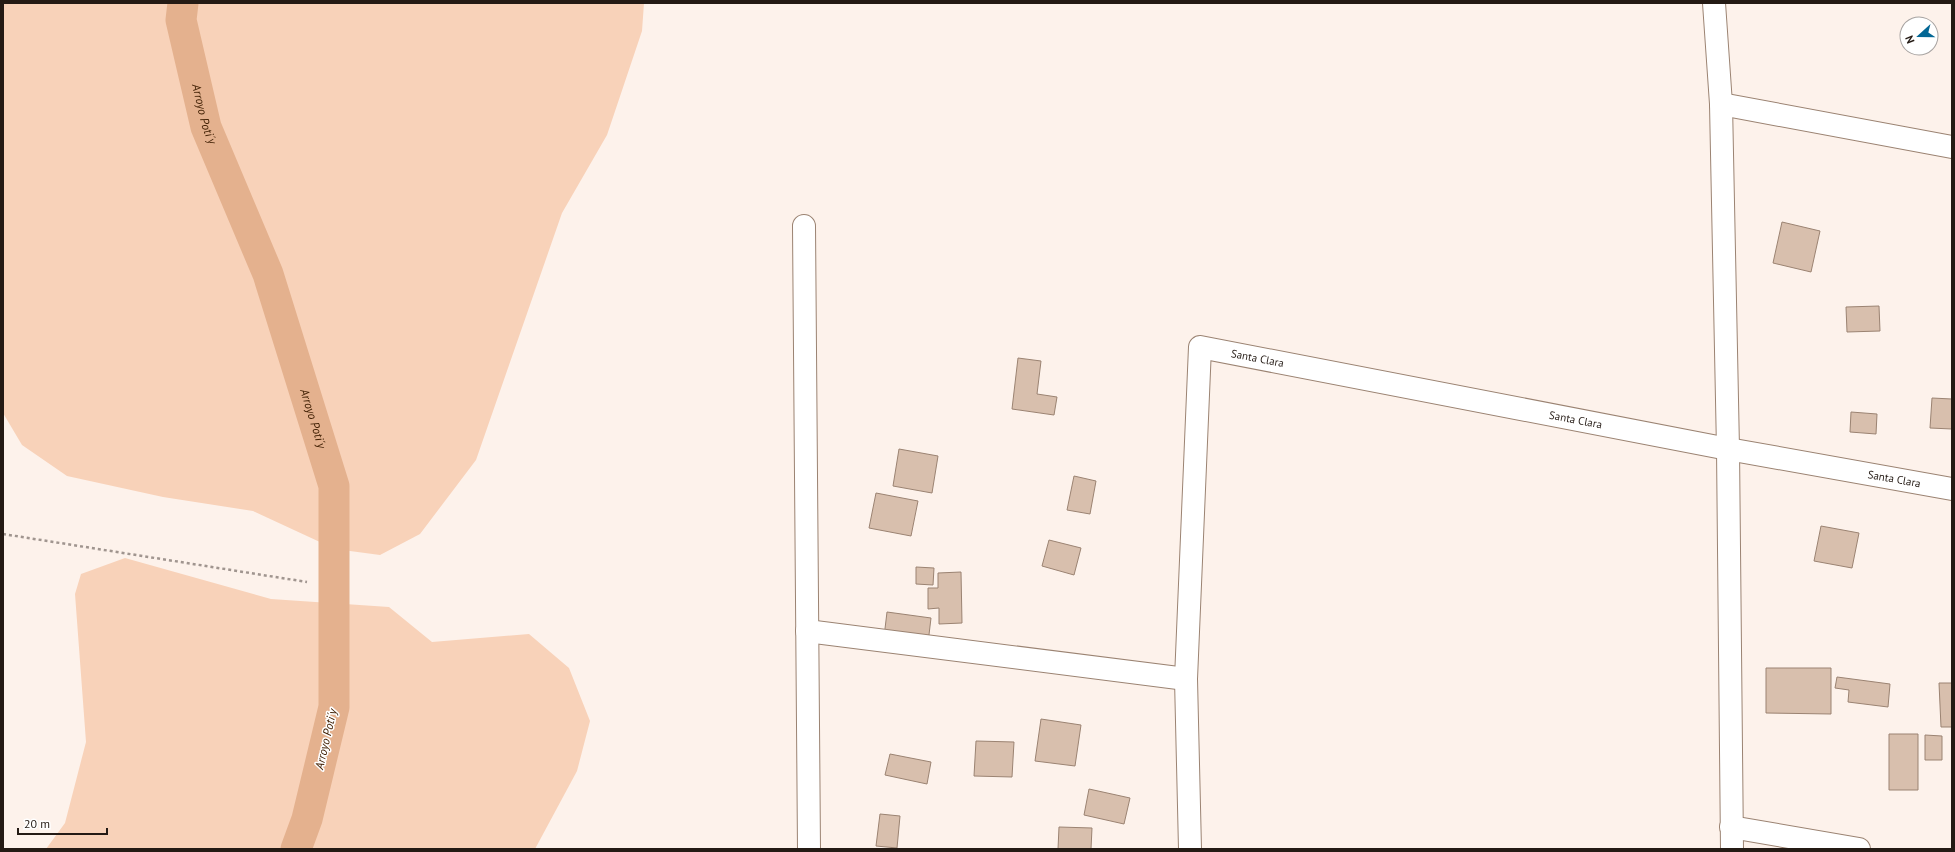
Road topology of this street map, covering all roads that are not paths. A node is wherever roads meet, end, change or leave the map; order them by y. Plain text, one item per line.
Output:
1 (1714, 3) edge
2 (1720, 104) junction
3 (1952, 147) edge
4 (804, 226) dead end
5 (1728, 449) junction
6 (1952, 489) edge
7 (807, 631) junction
8 (1186, 679) junction
9 (1731, 827) junction
10 (809, 849) edge
11 (1190, 849) edge
12 (1732, 849) edge
13 (1860, 849) edge

1 - 2 street
2 - 3 street
2 - 5 street
4 - 7 street
5 - 6 street, Santa Clara
5 - 8 street, Santa Clara
5 - 9 street
7 - 8 street
7 - 10 street
8 - 11 street
9 - 12 street
9 - 13 street

